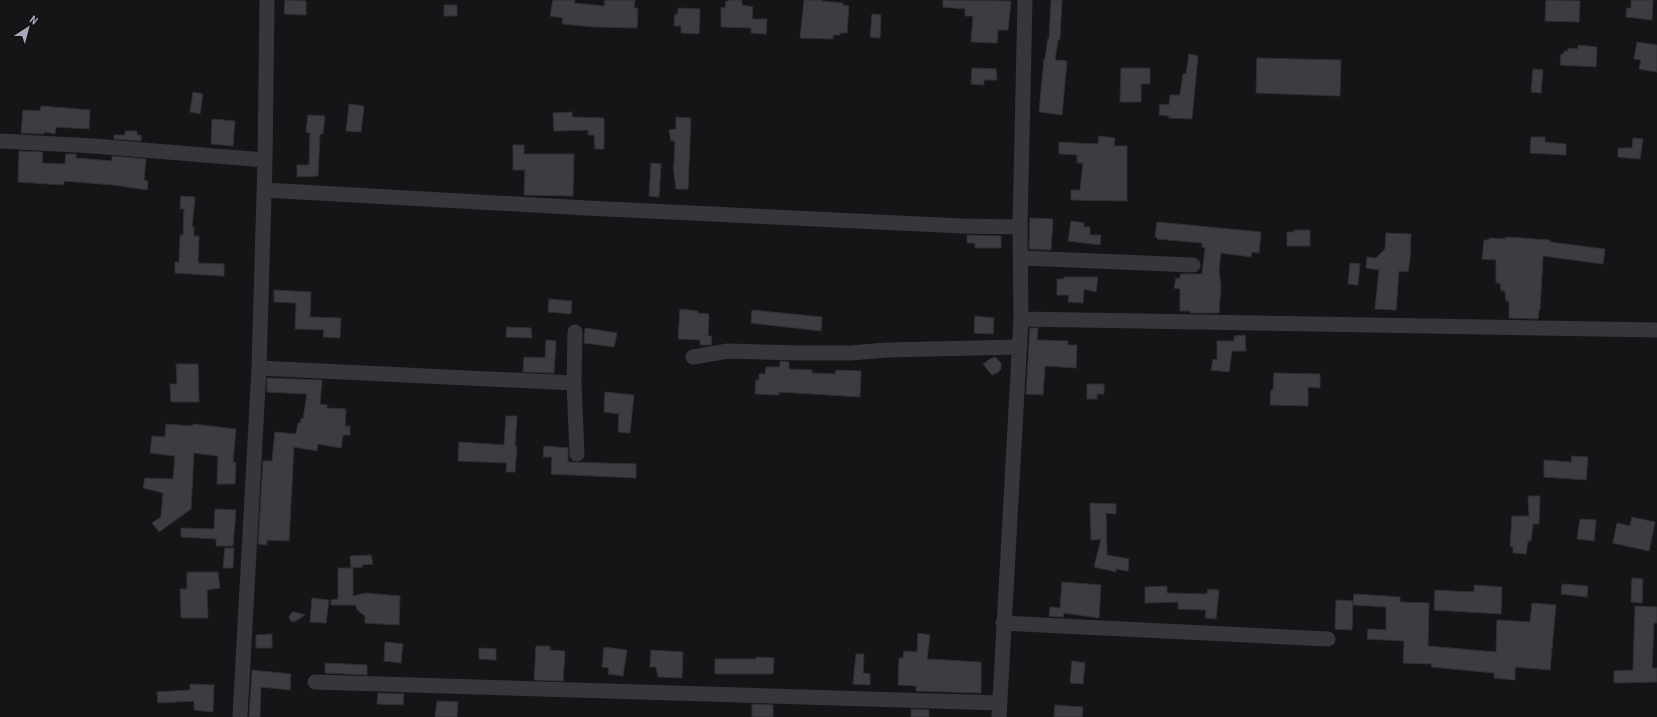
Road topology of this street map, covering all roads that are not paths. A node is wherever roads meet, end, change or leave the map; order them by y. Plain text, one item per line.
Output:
1 (267, 0) edge
2 (1025, 0) edge
3 (0, 141) edge
4 (265, 160) junction
5 (264, 190) junction
6 (1020, 227) junction
7 (1022, 258) junction
8 (1193, 265) dead end
9 (1021, 318) junction
10 (1657, 330) edge
11 (575, 332) dead end
12 (1020, 347) junction
13 (693, 357) dead end
14 (259, 368) junction
15 (574, 383) junction
16 (577, 454) dead end
17 (1003, 623) junction
18 (1328, 639) dead end
19 (315, 682) dead end
20 (999, 710) edge
21 (240, 717) edge

1 - 4 street
2 - 6 street
3 - 4 street
4 - 5 street
5 - 6 street
5 - 14 street
6 - 7 street
7 - 8 street
7 - 9 street
9 - 10 street
9 - 12 street
11 - 15 street
12 - 13 street
12 - 17 street
14 - 15 street
14 - 21 street
15 - 16 street
17 - 18 street
17 - 20 street
19 - 20 street

